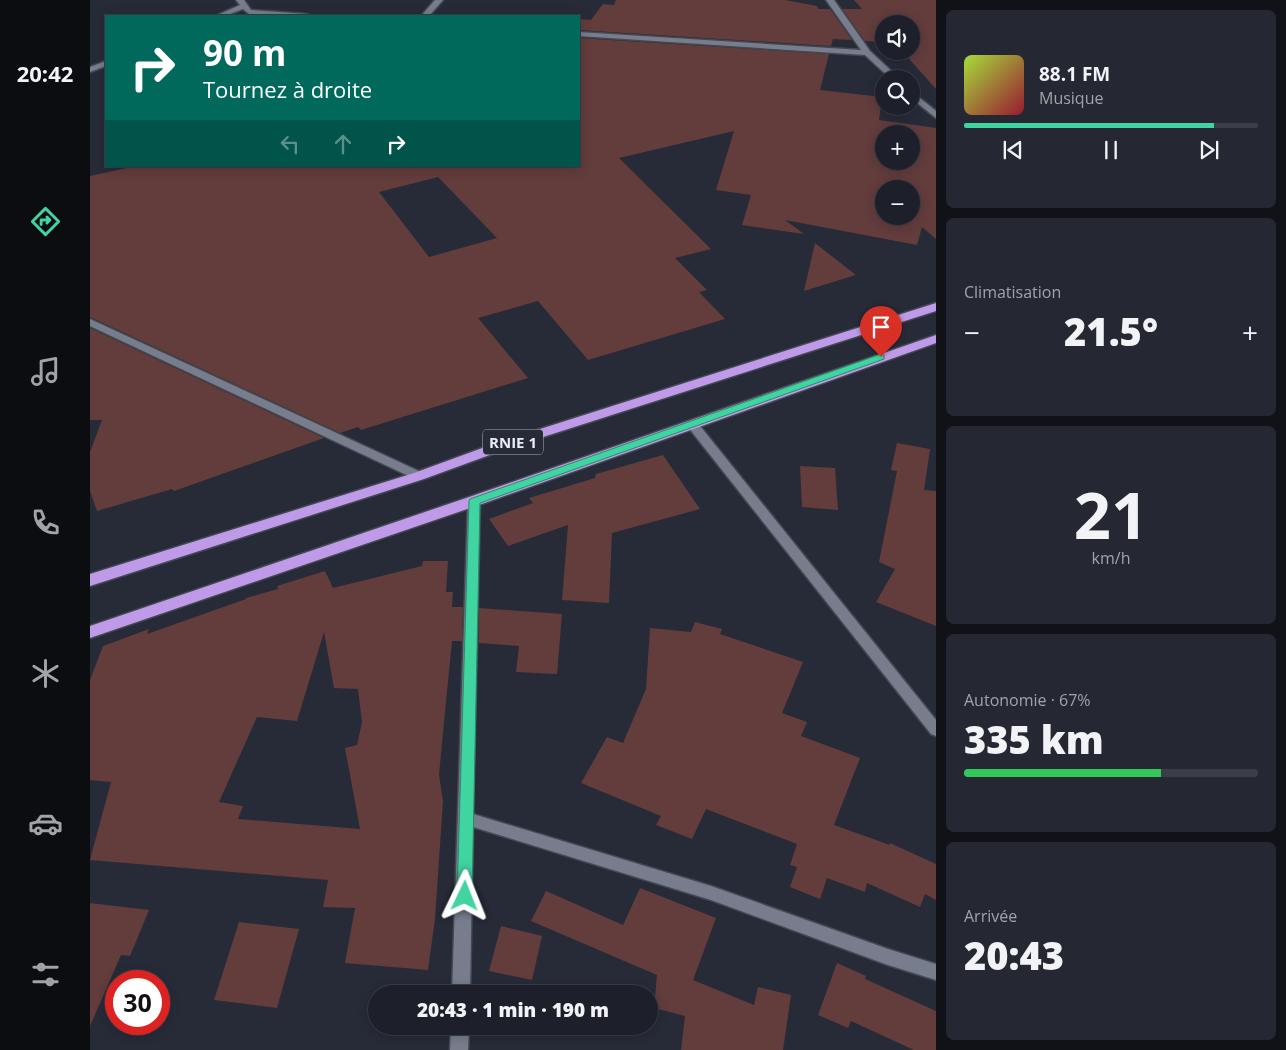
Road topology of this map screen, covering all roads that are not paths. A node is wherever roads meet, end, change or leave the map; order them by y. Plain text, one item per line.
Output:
1 (439, 0) edge
2 (830, 0) edge
3 (241, 3) edge
4 (221, 15) edge
5 (292, 15) edge
6 (426, 15) edge
7 (580, 34) edge
8 (867, 53) junction
9 (105, 63) edge
10 (90, 70) edge
11 (886, 70) edge
12 (920, 101) edge
13 (936, 115) edge
14 (936, 307) edge
15 (90, 322) edge
16 (936, 338) edge
17 (692, 424) junction
18 (419, 476) junction
19 (474, 501) junction
20 (90, 580) edge
21 (90, 632) edge
22 (936, 730) edge
23 (467, 818) junction
24 (936, 972) edge
25 (461, 985) edge
26 (460, 1035) edge
27 (460, 1050) edge

1 - 6 street
2 - 8 street
3 - 4 street
3 - 5 street
7 - 8 street
8 - 11 street
9 - 10 street
12 - 13 street
14 - 18 highway, RNIE 1
15 - 18 street
16 - 17 highway, RNIE 1
17 - 19 highway, RNIE 1
17 - 22 street
18 - 20 highway, RNIE 1
19 - 21 highway, RNIE 1
19 - 23 street
23 - 24 street
23 - 25 street
26 - 27 street

